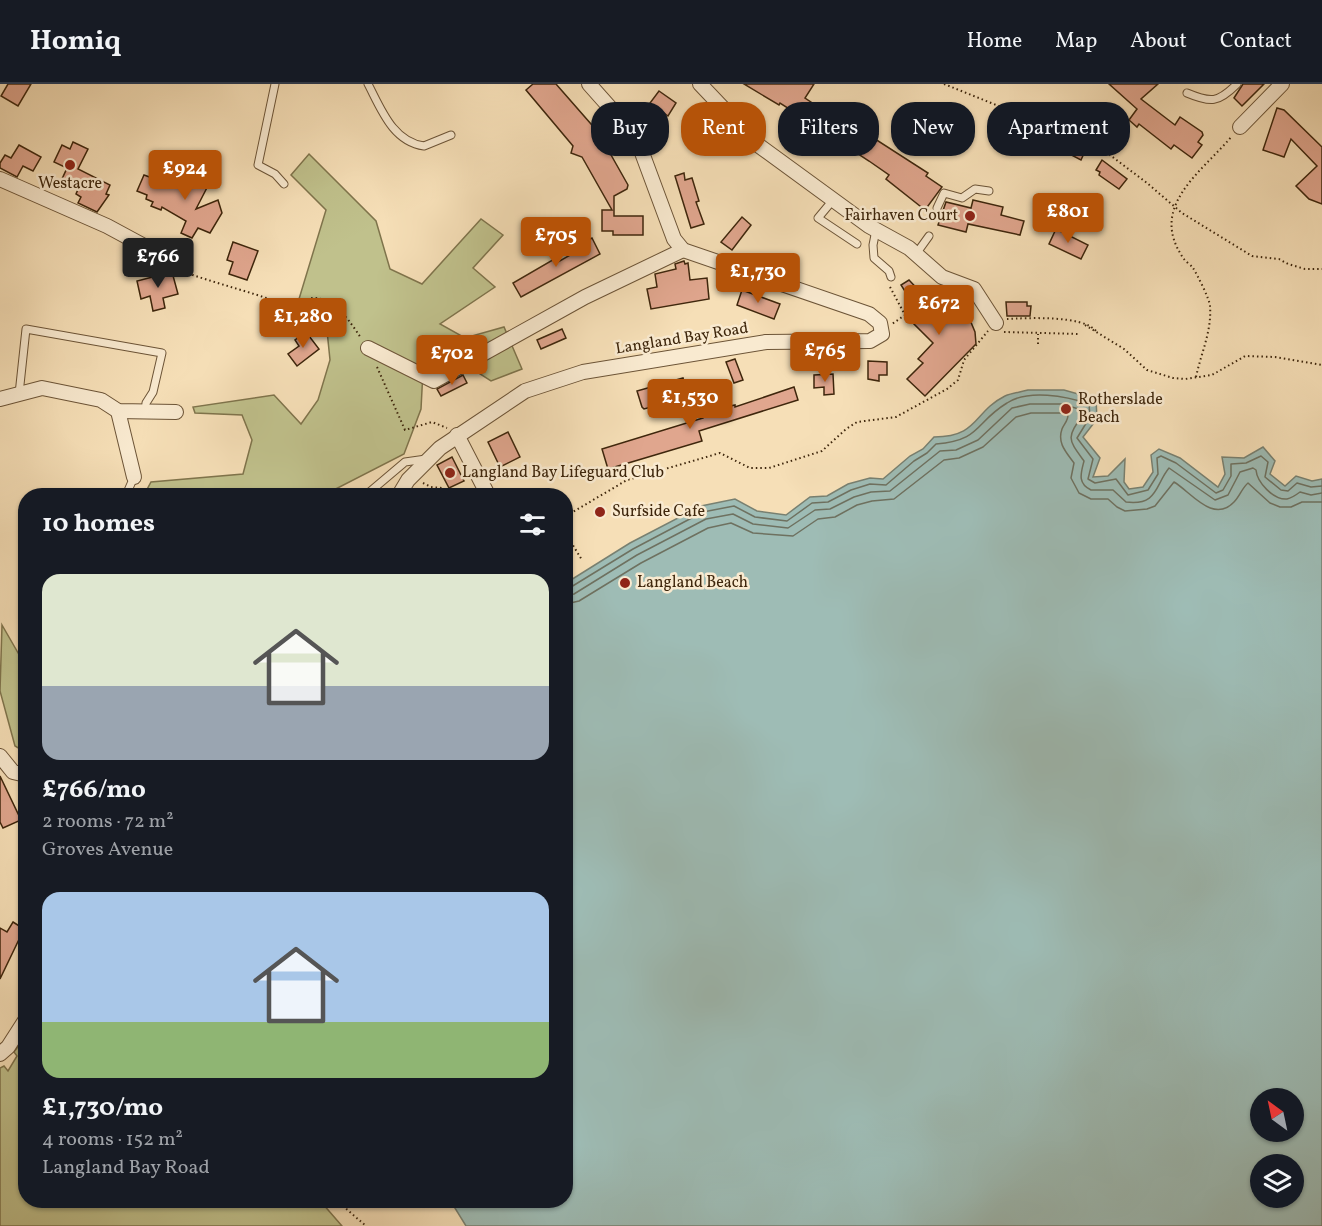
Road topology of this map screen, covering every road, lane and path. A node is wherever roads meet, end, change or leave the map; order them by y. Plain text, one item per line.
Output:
1 (275, 84) edge
2 (368, 84) edge
3 (589, 84) edge
4 (700, 84) edge
5 (944, 84) edge
6 (1237, 84) edge
7 (1276, 86) edge
8 (1187, 93) dead end
9 (1240, 126) joint
10 (451, 135) dead end
11 (0, 179) edge
12 (284, 184) dead end
13 (989, 191) dead end
14 (833, 200) junction
15 (937, 208) dead end
16 (1174, 208) junction
17 (876, 230) junction
18 (929, 236) dead end
19 (857, 244) dead end
20 (683, 250) junction
21 (157, 253) dead end
22 (916, 254) junction
23 (171, 267) dead end
24 (1322, 269) edge
25 (890, 280) joint
26 (324, 299) junction
27 (314, 309) dead end
28 (993, 326) junction
29 (882, 329) junction
30 (1038, 334) junction
31 (1080, 334) dead end
32 (1038, 344) dead end
33 (366, 345) joint
34 (376, 365) dead end
35 (1322, 365) edge
36 (1196, 377) junction
37 (18, 394) junction
38 (0, 399) edge
39 (118, 411) junction
40 (145, 412) junction
41 (176, 412) dead end
42 (442, 424) dead end
43 (457, 435) junction
44 (429, 459) junction
45 (134, 477) joint
46 (423, 482) dead end
47 (129, 488) edge
48 (374, 488) edge
49 (403, 488) edge
50 (442, 488) edge
51 (484, 488) edge
52 (573, 512) edge
53 (573, 543) edge
54 (582, 560) dead end
55 (0, 756) edge
56 (18, 773) edge
57 (18, 1031) edge
58 (0, 1054) edge
59 (345, 1208) edge
60 (366, 1226) edge

1 - 12 lane
2 - 10 lane
3 - 20 street
4 - 14 street
5 - 16 path
6 - 8 lane
7 - 9 street
9 - 16 path
11 - 21 street
13 - 15 lane
14 - 17 street
14 - 19 lane
16 - 24 path
16 - 36 path
17 - 22 street
17 - 25 lane
18 - 22 lane
20 - 29 street
20 - 33 street
22 - 28 street
23 - 26 path
25 - 29 path
26 - 27 path
26 - 33 path
28 - 30 path
28 - 36 path
28 - 52 path
29 - 43 street, Langland Bay Road
30 - 31 path
30 - 32 path
34 - 42 path
35 - 36 path
37 - 38 street
37 - 39 street
37 - 40 lane
39 - 40 street
39 - 45 street
40 - 41 street
43 - 44 street, Langland Bay Road
43 - 51 street
44 - 48 lane
44 - 49 street, Langland Bay Road
45 - 47 lane
46 - 50 path
53 - 54 path
55 - 56 street
57 - 58 street
59 - 60 path

